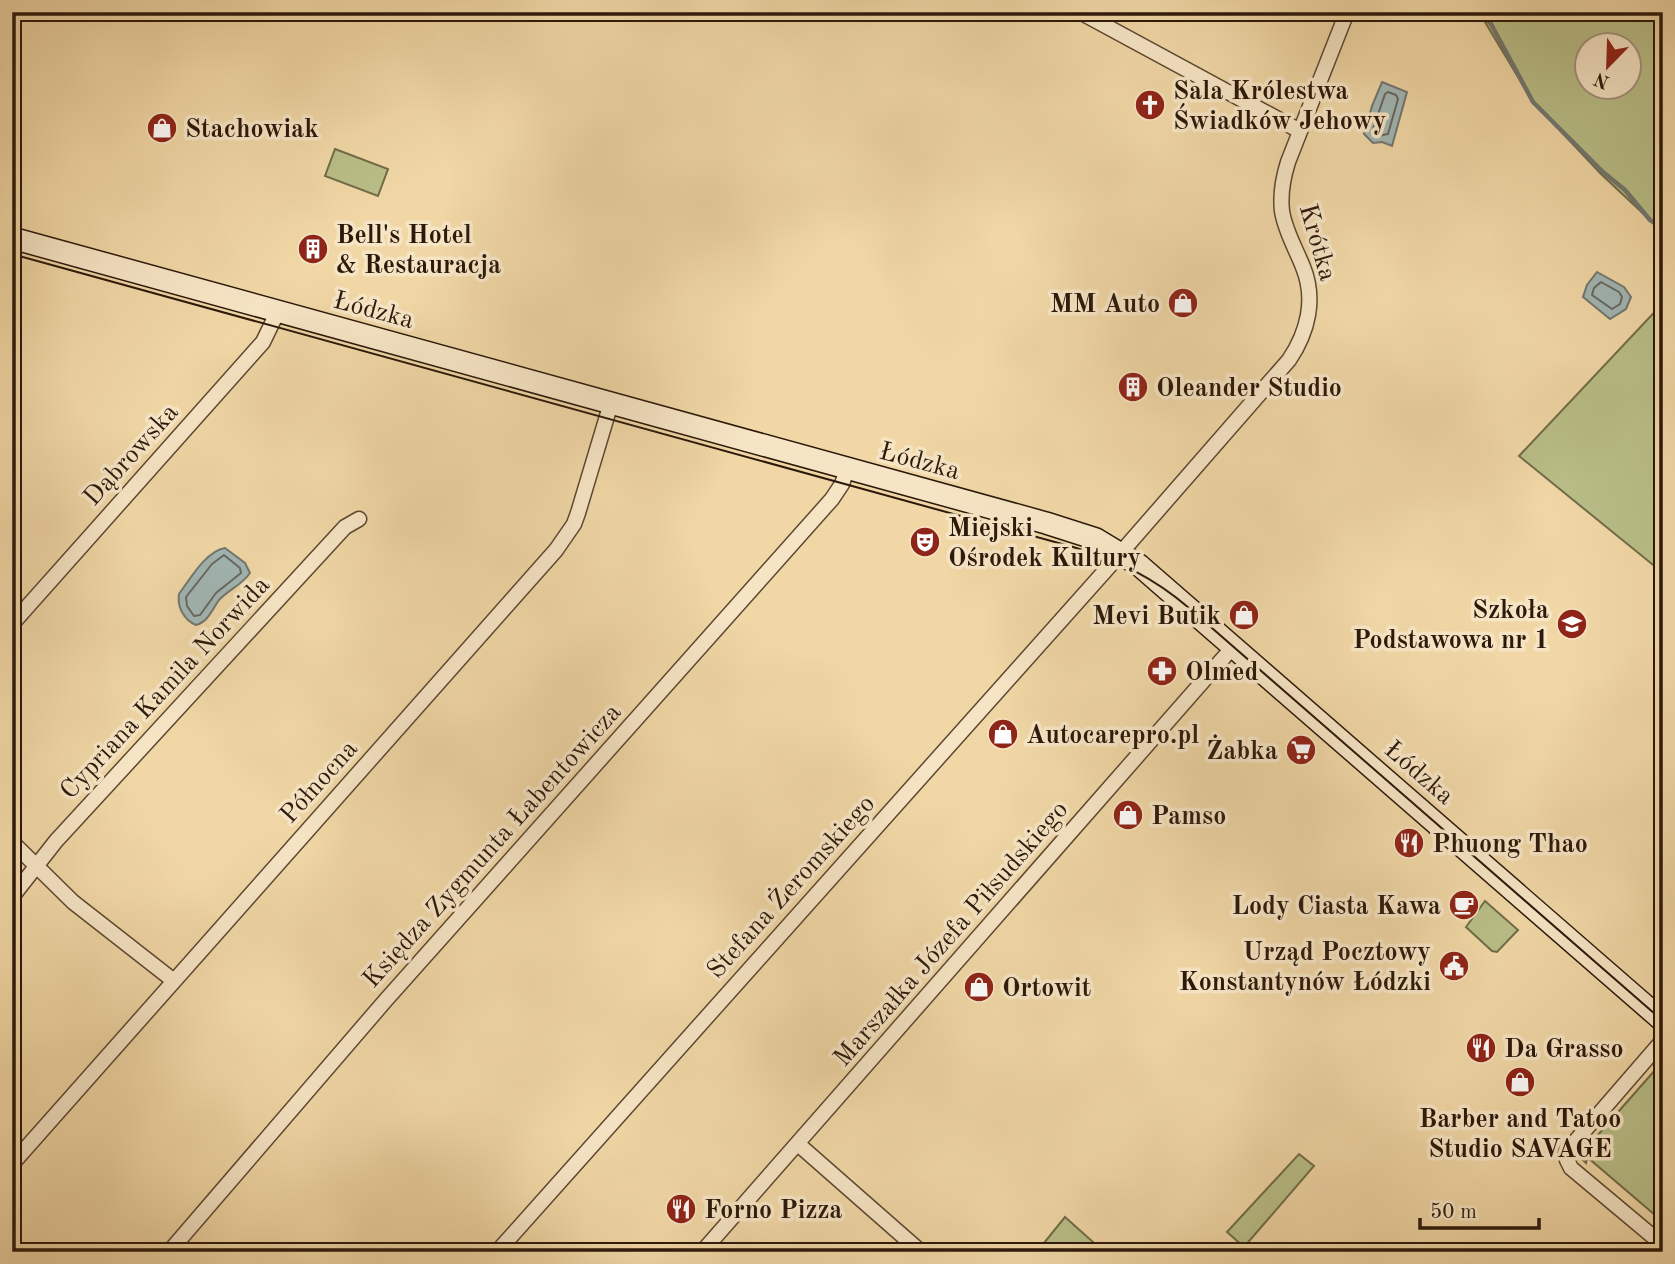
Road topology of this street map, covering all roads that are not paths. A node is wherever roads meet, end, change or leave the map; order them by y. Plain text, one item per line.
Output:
1 (1080, 12) edge
2 (1347, 12) edge
3 (1300, 131) junction
4 (12, 238) edge
5 (278, 312) junction
6 (611, 403) junction
7 (847, 469) junction
8 (359, 519) dead end
9 (1119, 553) junction
10 (12, 624) edge
11 (1233, 647) junction
12 (12, 842) edge
13 (36, 867) junction
14 (12, 897) edge
15 (174, 981) junction
16 (1663, 1021) edge
17 (1663, 1041) edge
18 (798, 1144) junction
19 (12, 1164) edge
20 (1663, 1245) edge
21 (169, 1252) edge
22 (497, 1252) edge
23 (702, 1252) edge
24 (921, 1252) edge

1 - 3 street
2 - 3 street, Krótka
3 - 9 street, Krótka
4 - 5 main road, Łódzka
5 - 6 main road, Łódzka
5 - 10 street, Dąbrowska
6 - 7 main road, Łódzka
6 - 15 street, Północna
7 - 9 main road, Łódzka
7 - 21 street, Księdza Zygmunta Łabentowicza
8 - 13 street, Cypriana Kamila Norwida
9 - 11 main road, Łódzka
9 - 22 street, Stefana Żeromskiego
11 - 16 main road, Łódzka
11 - 18 street, Marszałka Józefa Piłsudskiego
12 - 13 street
13 - 14 street, Cypriana Kamila Norwida
13 - 15 street
15 - 19 street, Północna
17 - 20 street
18 - 23 street, Marszałka Józefa Piłsudskiego
18 - 24 street

